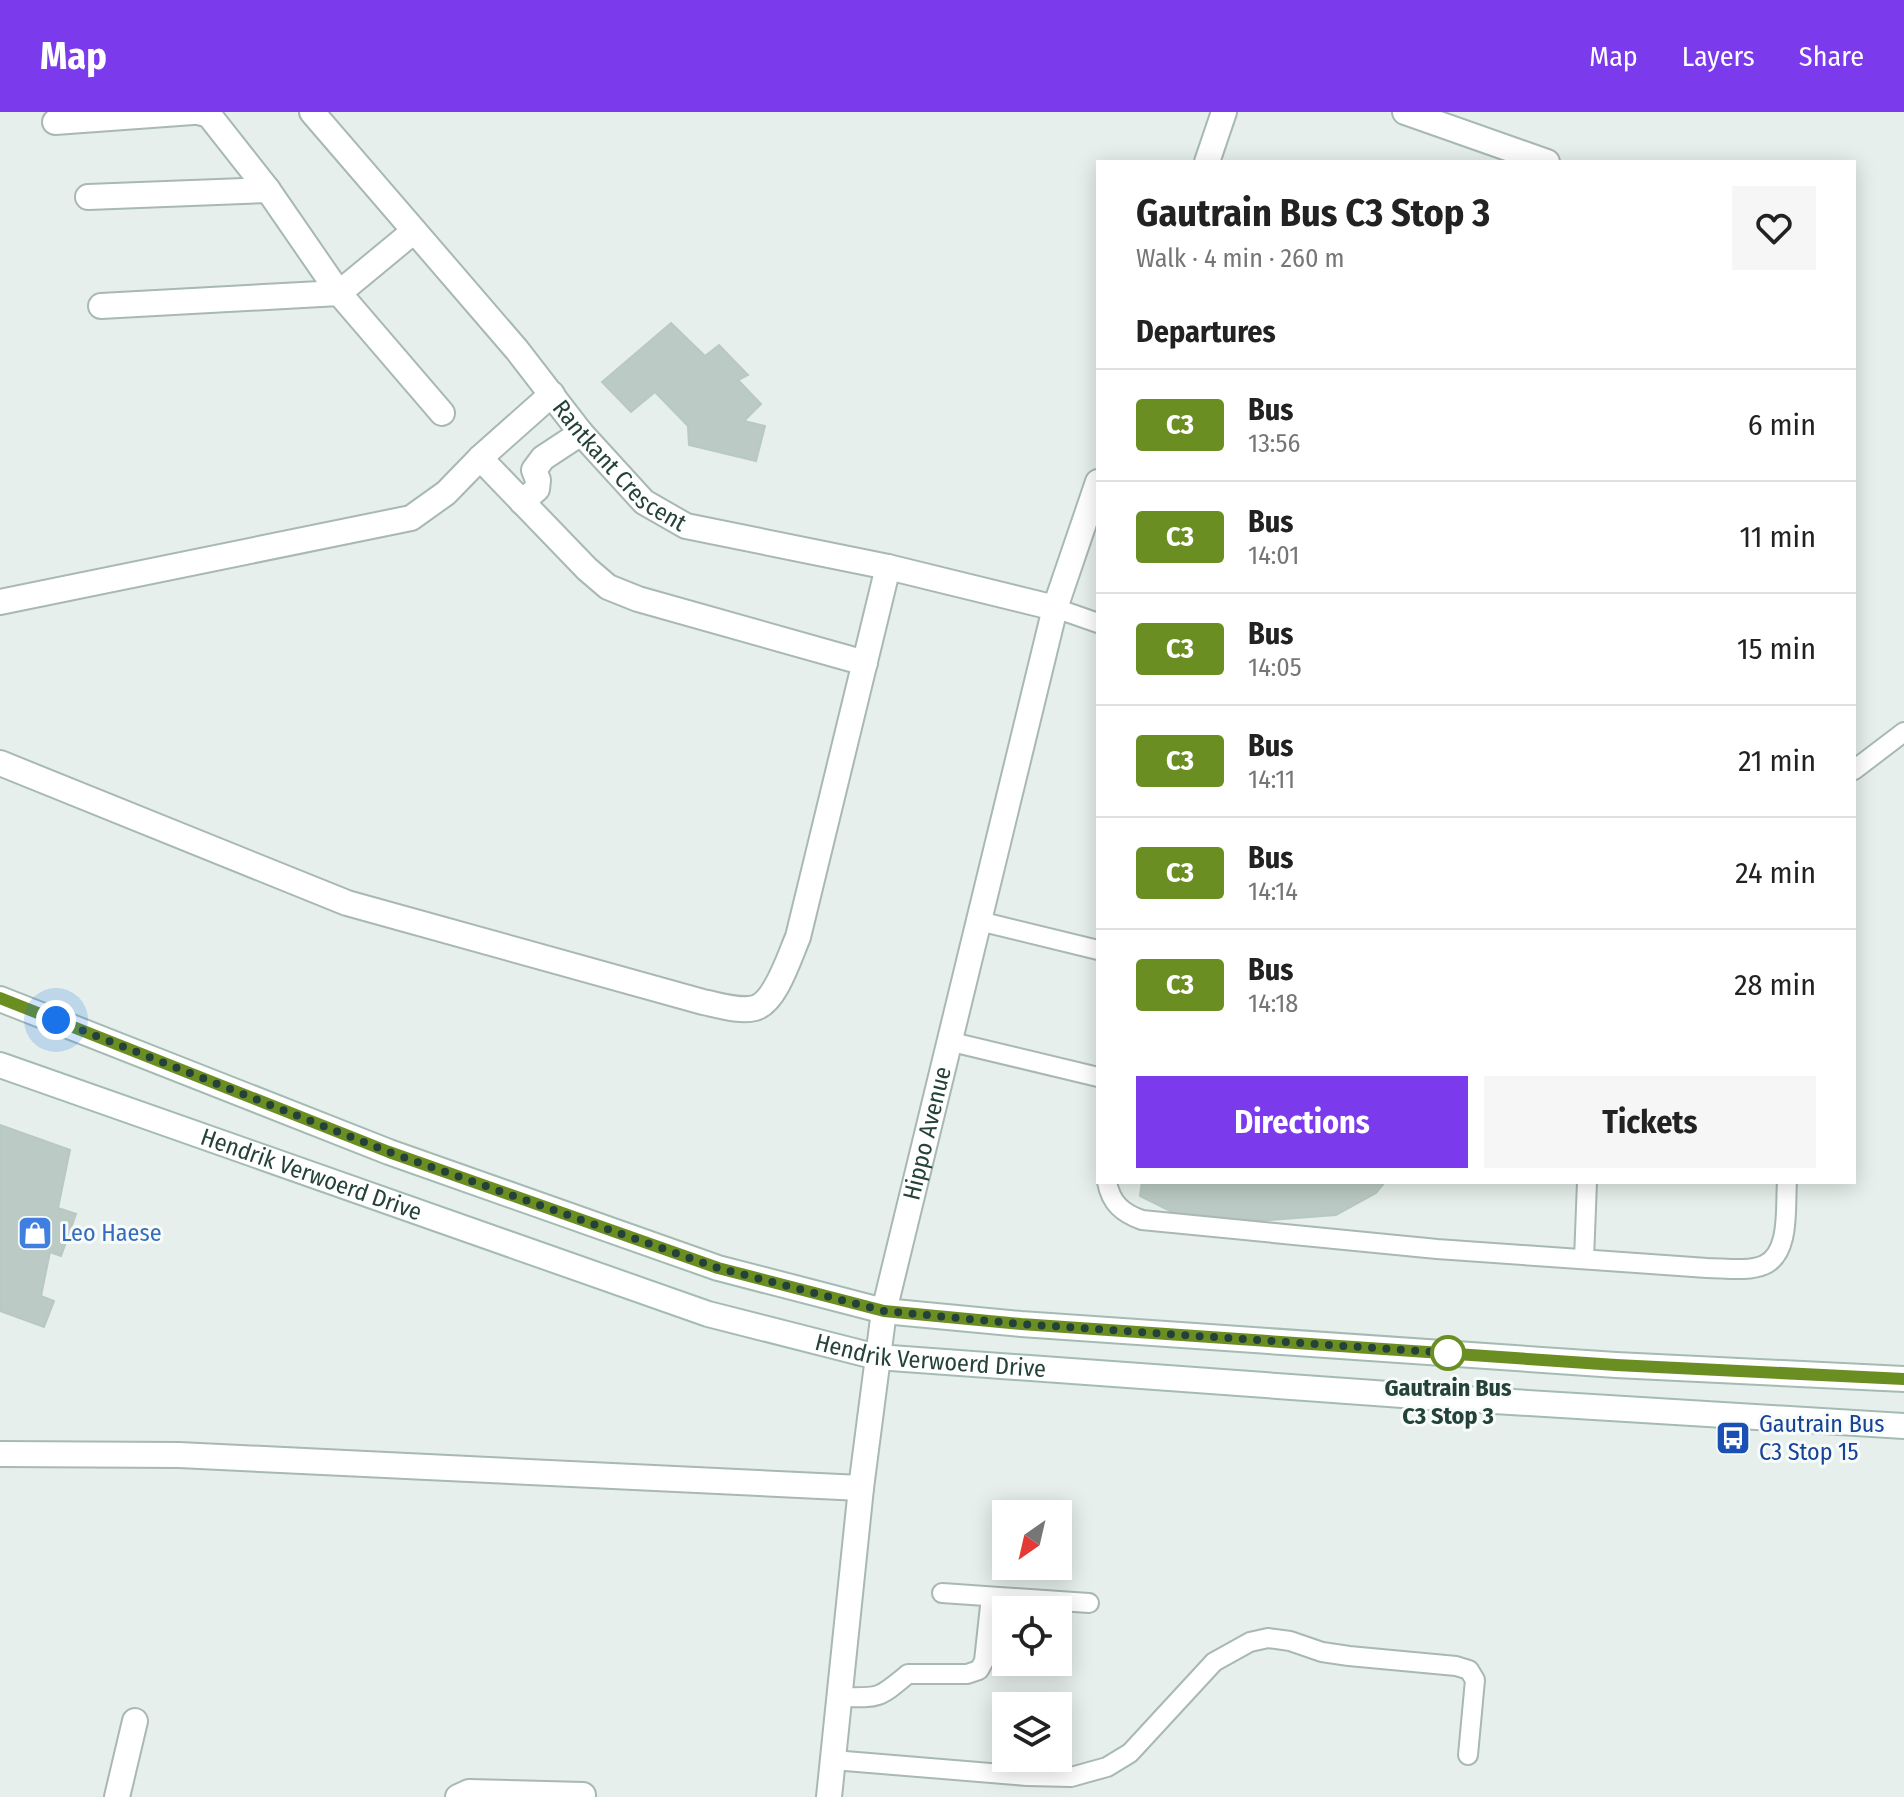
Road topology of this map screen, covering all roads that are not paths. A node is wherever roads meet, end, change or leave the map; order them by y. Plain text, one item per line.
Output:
1 (196, 112) edge
2 (312, 112) edge
3 (1224, 112) edge
4 (1405, 112) edge
5 (55, 122) dead end
6 (1208, 160) edge
7 (1541, 160) edge
8 (268, 190) junction
9 (88, 197) dead end
10 (414, 231) junction
11 (339, 293) junction
12 (101, 306) dead end
13 (552, 394) junction
14 (442, 413) dead end
15 (581, 433) junction
16 (480, 458) junction
17 (1096, 488) edge
18 (522, 502) junction
19 (888, 567) junction
20 (0, 602) edge
21 (1055, 608) junction
22 (1096, 622) edge
23 (865, 663) junction
24 (1904, 732) edge
25 (0, 763) edge
26 (1856, 768) edge
27 (979, 921) junction
28 (1096, 950) edge
29 (0, 999) edge
30 (952, 1042) junction
31 (0, 1065) edge
32 (1096, 1077) edge
33 (1107, 1184) edge
34 (1587, 1184) edge
35 (1787, 1184) edge
36 (1584, 1259) junction
37 (884, 1311) junction
38 (877, 1357) junction
39 (1904, 1379) edge
40 (1904, 1426) edge
41 (0, 1454) edge
42 (861, 1488) junction
43 (942, 1593) dead end
44 (991, 1597) junction
45 (1089, 1603) dead end
46 (840, 1697) junction
47 (135, 1721) dead end
48 (1468, 1755) dead end
49 (833, 1760) junction
50 (583, 1795) dead end
51 (117, 1797) edge
52 (458, 1797) edge
53 (829, 1797) edge

1 - 5 street
1 - 8 street
2 - 10 street, Rantkant Crescent
3 - 6 street
4 - 7 street
8 - 9 street
8 - 11 street
10 - 11 street
10 - 13 street, Rantkant Crescent
11 - 12 street
11 - 14 street
13 - 15 street, Rantkant Crescent
13 - 16 street
15 - 18 street
15 - 19 street, Rantkant Crescent
16 - 18 street
16 - 20 street
17 - 21 street, Hippo Avenue
18 - 23 street
19 - 21 street, Rantkant Crescent
19 - 23 street
21 - 22 lane
21 - 27 street, Hippo Avenue
23 - 25 street
24 - 26 lane
27 - 28 lane
27 - 30 street, Hippo Avenue
29 - 37 street, Hendrik Verwoerd Drive
30 - 32 lane
30 - 37 street, Hippo Avenue
31 - 38 street, Hendrik Verwoerd Drive
33 - 36 lane
34 - 36 lane
35 - 36 lane
37 - 38 street, Hippo Avenue
37 - 39 street, Hendrik Verwoerd Drive
38 - 40 street, Hendrik Verwoerd Drive
38 - 42 street, Hippo Avenue
41 - 42 street
42 - 46 street, Hippo Avenue
43 - 44 lane
44 - 45 lane
44 - 46 lane
46 - 49 street, Hippo Avenue
47 - 51 street
48 - 49 lane
49 - 53 street, Hippo Avenue
50 - 52 street

